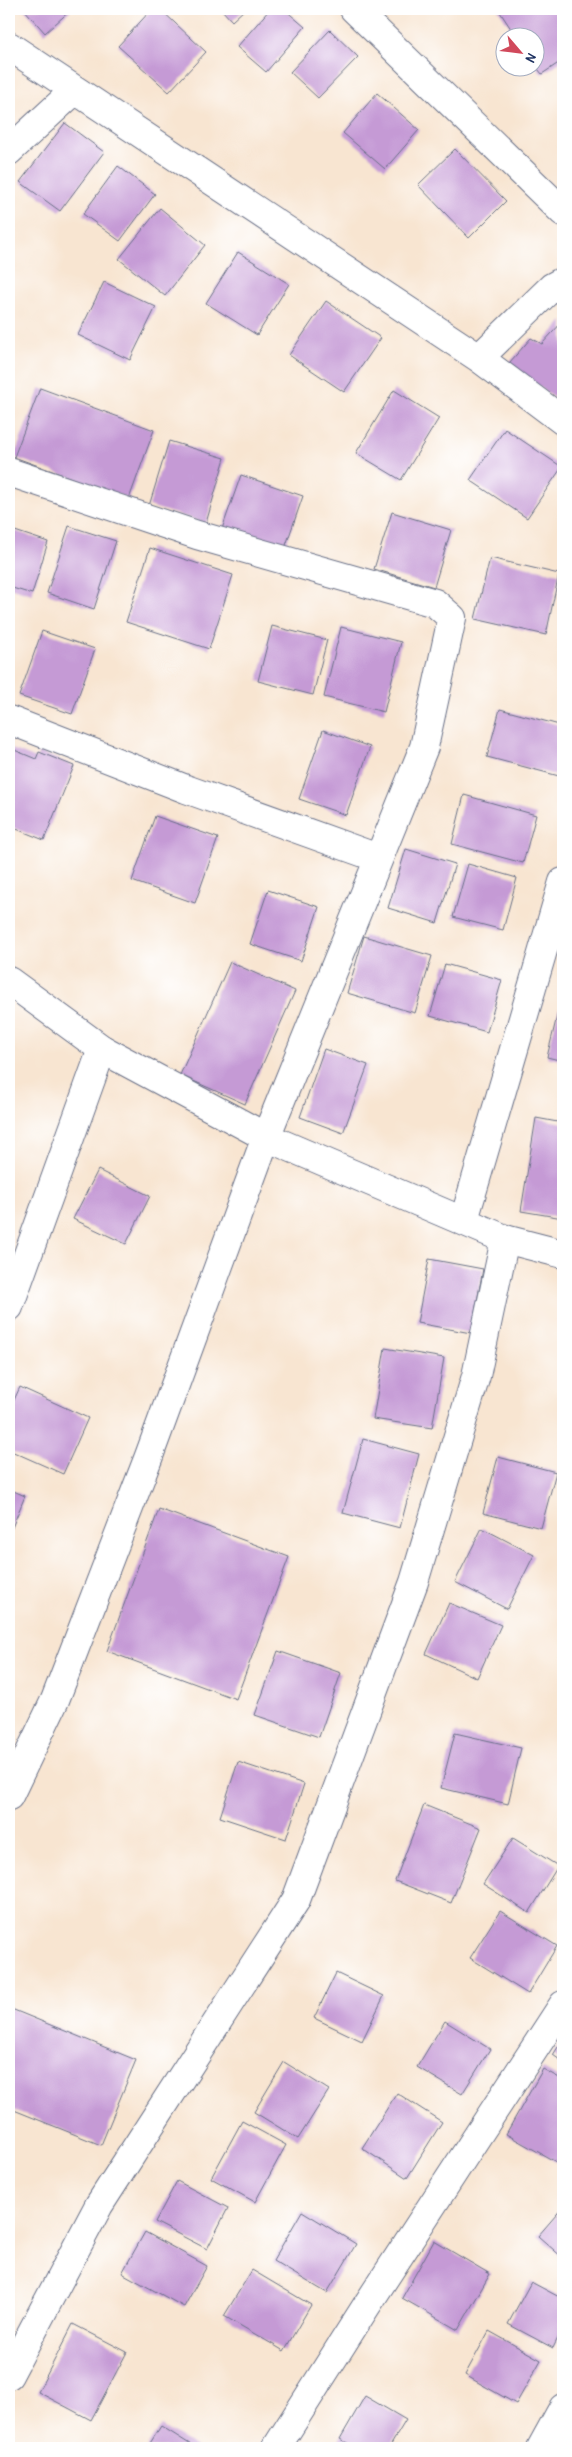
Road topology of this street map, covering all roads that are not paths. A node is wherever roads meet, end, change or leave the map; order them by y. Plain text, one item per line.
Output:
1 (354, 9) edge
2 (9, 46) edge
3 (75, 90) junction
4 (9, 151) edge
5 (563, 212) edge
6 (563, 281) edge
7 (479, 358) junction
8 (563, 421) edge
9 (9, 472) edge
10 (9, 720) edge
11 (378, 858) junction
12 (563, 882) edge
13 (9, 981) edge
14 (102, 1049) junction
15 (266, 1136) junction
16 (464, 1220) junction
17 (505, 1239) junction
18 (563, 1254) edge
19 (9, 1307) edge
20 (9, 1796) edge
21 (563, 2005) edge
22 (9, 2375) edge
23 (563, 2408) edge
24 (276, 2448) edge
25 (541, 2448) edge

1 - 5 street
2 - 3 street
3 - 4 street
3 - 7 street
6 - 7 street
7 - 8 street
9 - 11 street
10 - 11 street
11 - 15 street
12 - 16 street
13 - 14 street
14 - 15 street
14 - 19 street
15 - 16 street
15 - 20 street
16 - 17 street
17 - 18 street
17 - 22 street
21 - 24 street
23 - 25 street

